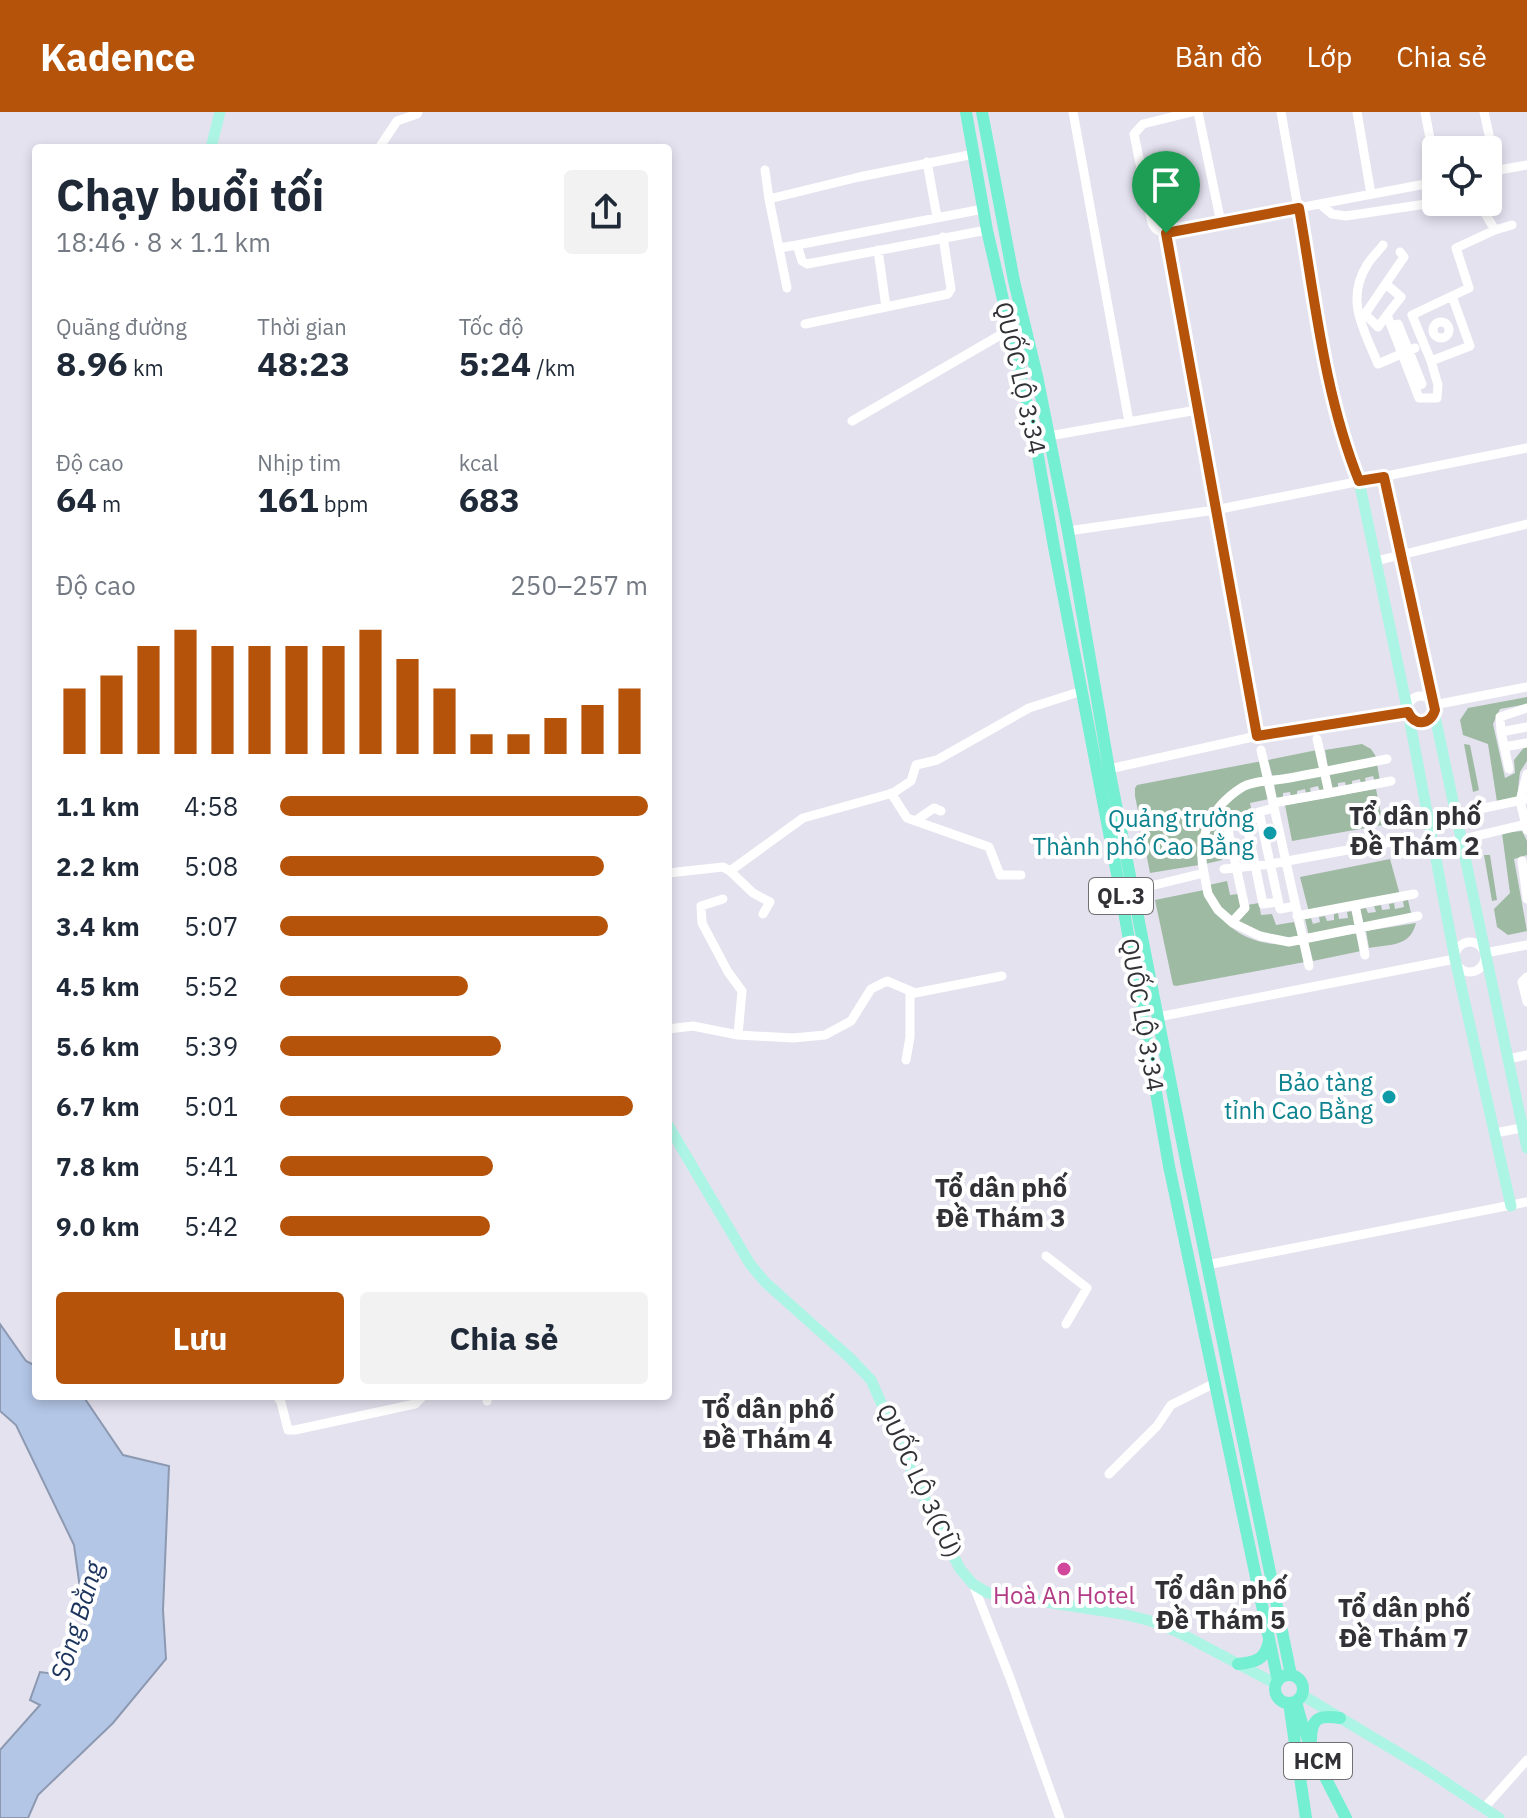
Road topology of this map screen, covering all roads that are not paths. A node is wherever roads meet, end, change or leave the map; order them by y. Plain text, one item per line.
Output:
1 (220, 112) edge
2 (418, 112) edge
3 (966, 112) edge
4 (982, 112) edge
5 (1073, 112) edge
6 (1195, 112) edge
7 (1281, 112) edge
8 (1357, 112) edge
9 (1425, 112) edge
10 (1484, 112) edge
11 (1430, 136) edge
12 (1487, 136) edge
13 (212, 144) edge
14 (382, 144) edge
15 (974, 154) junction
16 (927, 162) junction
17 (1527, 165) edge
18 (1509, 168) junction
19 (765, 170) dead end
20 (1502, 170) edge
21 (1527, 173) edge
22 (1422, 185) edge
23 (1371, 194) junction
24 (769, 199) junction
25 (1320, 204) junction
26 (1299, 208) junction
27 (983, 209) junction
28 (937, 217) junction
29 (1221, 223) junction
30 (1512, 225) dead end
31 (887, 226) junction
32 (987, 230) junction
33 (1495, 230) junction
34 (857, 232) junction
35 (1166, 233) junction
36 (943, 237) junction
37 (797, 245) junction
38 (1383, 245) dead end
39 (779, 248) junction
40 (892, 248) junction
41 (878, 250) junction
42 (1400, 252) dead end
43 (863, 253) junction
44 (1386, 284) junction
45 (787, 288) dead end
46 (1452, 296) junction
47 (886, 307) junction
48 (1435, 312) dead end
49 (1362, 315) junction
50 (1387, 315) junction
51 (805, 324) dead end
52 (1025, 326) junction
53 (1009, 330) junction
54 (1448, 348) dead end
55 (1408, 351) junction
56 (1431, 361) junction
57 (1197, 410) junction
58 (852, 421) dead end
59 (1129, 422) junction
60 (1049, 436) junction
61 (1527, 448) edge
62 (1384, 477) junction
63 (1359, 481) junction
64 (1215, 510) junction
65 (1049, 518) junction
66 (1527, 524) edge
67 (1068, 531) junction
68 (1401, 555) junction
69 (1376, 561) junction
70 (1527, 687) edge
71 (1082, 691) junction
72 (1434, 705) junction
73 (1527, 708) edge
74 (1408, 712) junction
75 (1527, 727) edge
76 (1501, 732) junction
77 (1257, 736) junction
78 (1317, 739) dead end
79 (1527, 743) edge
80 (1504, 747) junction
81 (1261, 750) dead end
82 (1387, 759) dead end
83 (1509, 769) dead end
84 (1103, 770) junction
85 (1325, 772) junction
86 (1527, 774) edge
87 (1269, 781) junction
88 (1391, 781) dead end
89 (891, 793) junction
90 (1329, 793) junction
91 (1524, 800) edge
92 (1273, 806) junction
93 (941, 811) dead end
94 (1456, 814) junction
95 (1211, 817) junction
96 (1260, 817) junction
97 (1428, 820) junction
98 (915, 821) junction
99 (1526, 826) edge
100 (1402, 840) dead end
101 (1462, 841) junction
102 (1434, 846) junction
103 (1285, 861) junction
104 (1522, 861) dead end
105 (1271, 864) junction
106 (1255, 866) junction
107 (1237, 868) junction
108 (1224, 869) dead end
109 (730, 871) junction
110 (672, 873) edge
111 (1204, 873) junction
112 (1021, 875) dead end
113 (1526, 883) edge
114 (1134, 890) junction
115 (1414, 894) dead end
116 (723, 899) dead end
117 (1527, 899) edge
118 (1278, 902) junction
119 (1355, 905) junction
120 (1296, 911) junction
121 (763, 914) dead end
122 (1418, 916) dead end
123 (1232, 922) junction
124 (1360, 928) junction
125 (1303, 939) junction
126 (1527, 945) edge
127 (1485, 953) junction
128 (1365, 955) dead end
129 (1455, 959) junction
130 (1309, 966) dead end
131 (1002, 976) dead end
132 (1527, 977) edge
133 (910, 991) junction
134 (1527, 1002) edge
135 (1158, 1017) junction
136 (1144, 1020) junction
137 (672, 1029) edge
138 (738, 1035) junction
139 (1527, 1055) edge
140 (1508, 1059) junction
141 (906, 1060) dead end
142 (1525, 1128) edge
143 (1495, 1133) junction
144 (672, 1135) edge
145 (1527, 1148) edge
146 (1187, 1166) junction
147 (1170, 1169) junction
148 (1527, 1202) edge
149 (1511, 1206) junction
150 (1046, 1256) dead end
151 (1207, 1265) junction
152 (1066, 1324) dead end
153 (1215, 1383) junction
154 (278, 1400) edge
155 (419, 1400) edge
156 (1109, 1474) dead end
157 (973, 1584) junction
158 (1269, 1641) junction
159 (1238, 1664) junction
160 (1291, 1675) junction
161 (1277, 1682) junction
162 (1295, 1700) junction
163 (1340, 1718) junction
164 (1311, 1747) junction
165 (1527, 1760) edge
166 (1485, 1807) junction
167 (1060, 1818) edge
168 (1306, 1818) edge
169 (1346, 1818) edge
170 (1499, 1818) edge

1 - 13 main road
2 - 14 street
3 - 15 highway, QUỐC LỘ 3;34 / QL.3
4 - 52 highway, QUỐC LỘ 3;34 / QL.3
5 - 59 street
6 - 29 street
6 - 35 street
7 - 26 street
8 - 23 street
9 - 11 street
10 - 12 street
15 - 16 street
15 - 27 highway, QUỐC LỘ 3;34 / QL.3
16 - 24 street
16 - 28 street
17 - 18 street
18 - 20 street
18 - 21 street
19 - 24 street
22 - 23 street
23 - 25 street
24 - 39 street
25 - 26 street
25 - 33 street
26 - 29 street
26 - 63 street
27 - 28 street
27 - 32 highway, QUỐC LỘ 3;34 / QL.3
28 - 31 street
29 - 35 street
30 - 33 street
31 - 34 street
31 - 40 street
32 - 36 street
32 - 53 highway, QUỐC LỘ 3;34 / QL.3
33 - 46 street
34 - 37 street
34 - 43 street
35 - 57 street
36 - 40 street
36 - 47 street
37 - 39 street
37 - 43 street
38 - 49 street
39 - 45 street
40 - 41 street
41 - 43 street
41 - 47 street
42 - 44 street
44 - 49 street
44 - 50 street
46 - 56 street
46 - 56 street
47 - 51 street
48 - 54 street
49 - 50 street
49 - 55 street
50 - 55 street
52 - 53 highway
52 - 60 highway, QUỐC LỘ 3;34 / QL.3
53 - 58 street
53 - 65 highway, QUỐC LỘ 3;34 / QL.3
55 - 56 street
57 - 59 street
57 - 64 street
59 - 60 street
60 - 67 highway, QUỐC LỘ 3;34 / QL.3
61 - 62 street
62 - 63 street
62 - 68 main road
63 - 64 street
63 - 69 main road
64 - 67 street
64 - 77 street
65 - 67 highway
65 - 71 highway, QUỐC LỘ 3;34 / QL.3
66 - 68 street
67 - 84 highway, QUỐC LỘ 3;34 / QL.3
68 - 69 street
68 - 72 main road
69 - 74 main road
70 - 72 street
71 - 84 highway, QUỐC LỘ 3;34 / QL.3
71 - 89 street
72 - 74 street
72 - 74 street
72 - 94 main road
73 - 76 street
74 - 77 street
74 - 97 main road
75 - 76 street
76 - 80 street
77 - 84 street
78 - 85 street
79 - 80 street
80 - 83 street
81 - 87 street
82 - 85 street
84 - 114 highway, QUỐC LỘ 3;34 / QL.3
84 - 136 highway, QUỐC LỘ 3;34 / QL.3
85 - 87 street
85 - 90 street
86 - 91 street
87 - 92 street
87 - 95 street
88 - 90 street
89 - 98 street
89 - 109 street
90 - 92 street
91 - 94 street
91 - 99 street
92 - 96 street
92 - 103 street
93 - 98 street
94 - 97 street
94 - 101 main road
95 - 107 street
95 - 111 street
96 - 105 street
96 - 106 street
97 - 102 main road
98 - 112 street
99 - 101 street
100 - 103 street
101 - 102 street
101 - 127 main road
102 - 129 main road
103 - 105 street
103 - 120 street
104 - 113 street
105 - 106 street
105 - 118 street
106 - 107 street
106 - 118 street
107 - 108 street
107 - 123 street
109 - 110 street
109 - 121 street
111 - 114 street
111 - 123 street
113 - 117 street
114 - 135 highway, QUỐC LỘ 3;34 / QL.3
115 - 119 street
116 - 138 street
118 - 120 street
119 - 120 street
119 - 124 street
120 - 125 street
122 - 124 street
123 - 125 street
124 - 125 street
124 - 128 street
125 - 130 street
126 - 127 street
127 - 129 street
127 - 129 street
127 - 140 main road
129 - 135 street
129 - 143 main road
131 - 133 street
132 - 134 street
133 - 138 street
133 - 141 street
135 - 136 highway
135 - 146 highway, QUỐC LỘ 3;34 / QL.3
136 - 147 highway, QUỐC LỘ 3;34 / QL.3
137 - 138 street
139 - 140 street
140 - 142 main road
142 - 143 street
142 - 145 main road
143 - 149 main road
144 - 157 main road, QUỐC LỘ 3(CŨ)
146 - 147 highway
146 - 151 highway, QUỐC LỘ 3;34 / QL.3
147 - 153 highway, QUỐC LỘ 3;34 / QL.3
148 - 149 street
149 - 151 street
150 - 152 street
151 - 160 highway, QUỐC LỘ 3;34 / QL.3
153 - 156 street
153 - 158 highway, QUỐC LỘ 3;34 / QL.3
154 - 155 street
157 - 159 main road, QUỐC LỘ 3(CŨ)
157 - 167 street
158 - 159 highway
158 - 161 highway, QUỐC LỘ 3;34 / QL.3
159 - 161 main road, QUỐC LỘ 3(CŨ)
160 - 161 highway
160 - 162 highway, HCM
161 - 162 highway, HCM
162 - 163 main road
162 - 164 highway, HCM
162 - 168 highway, HCM
163 - 164 highway
163 - 166 main road
164 - 169 highway, HCM
165 - 166 street
166 - 170 main road

